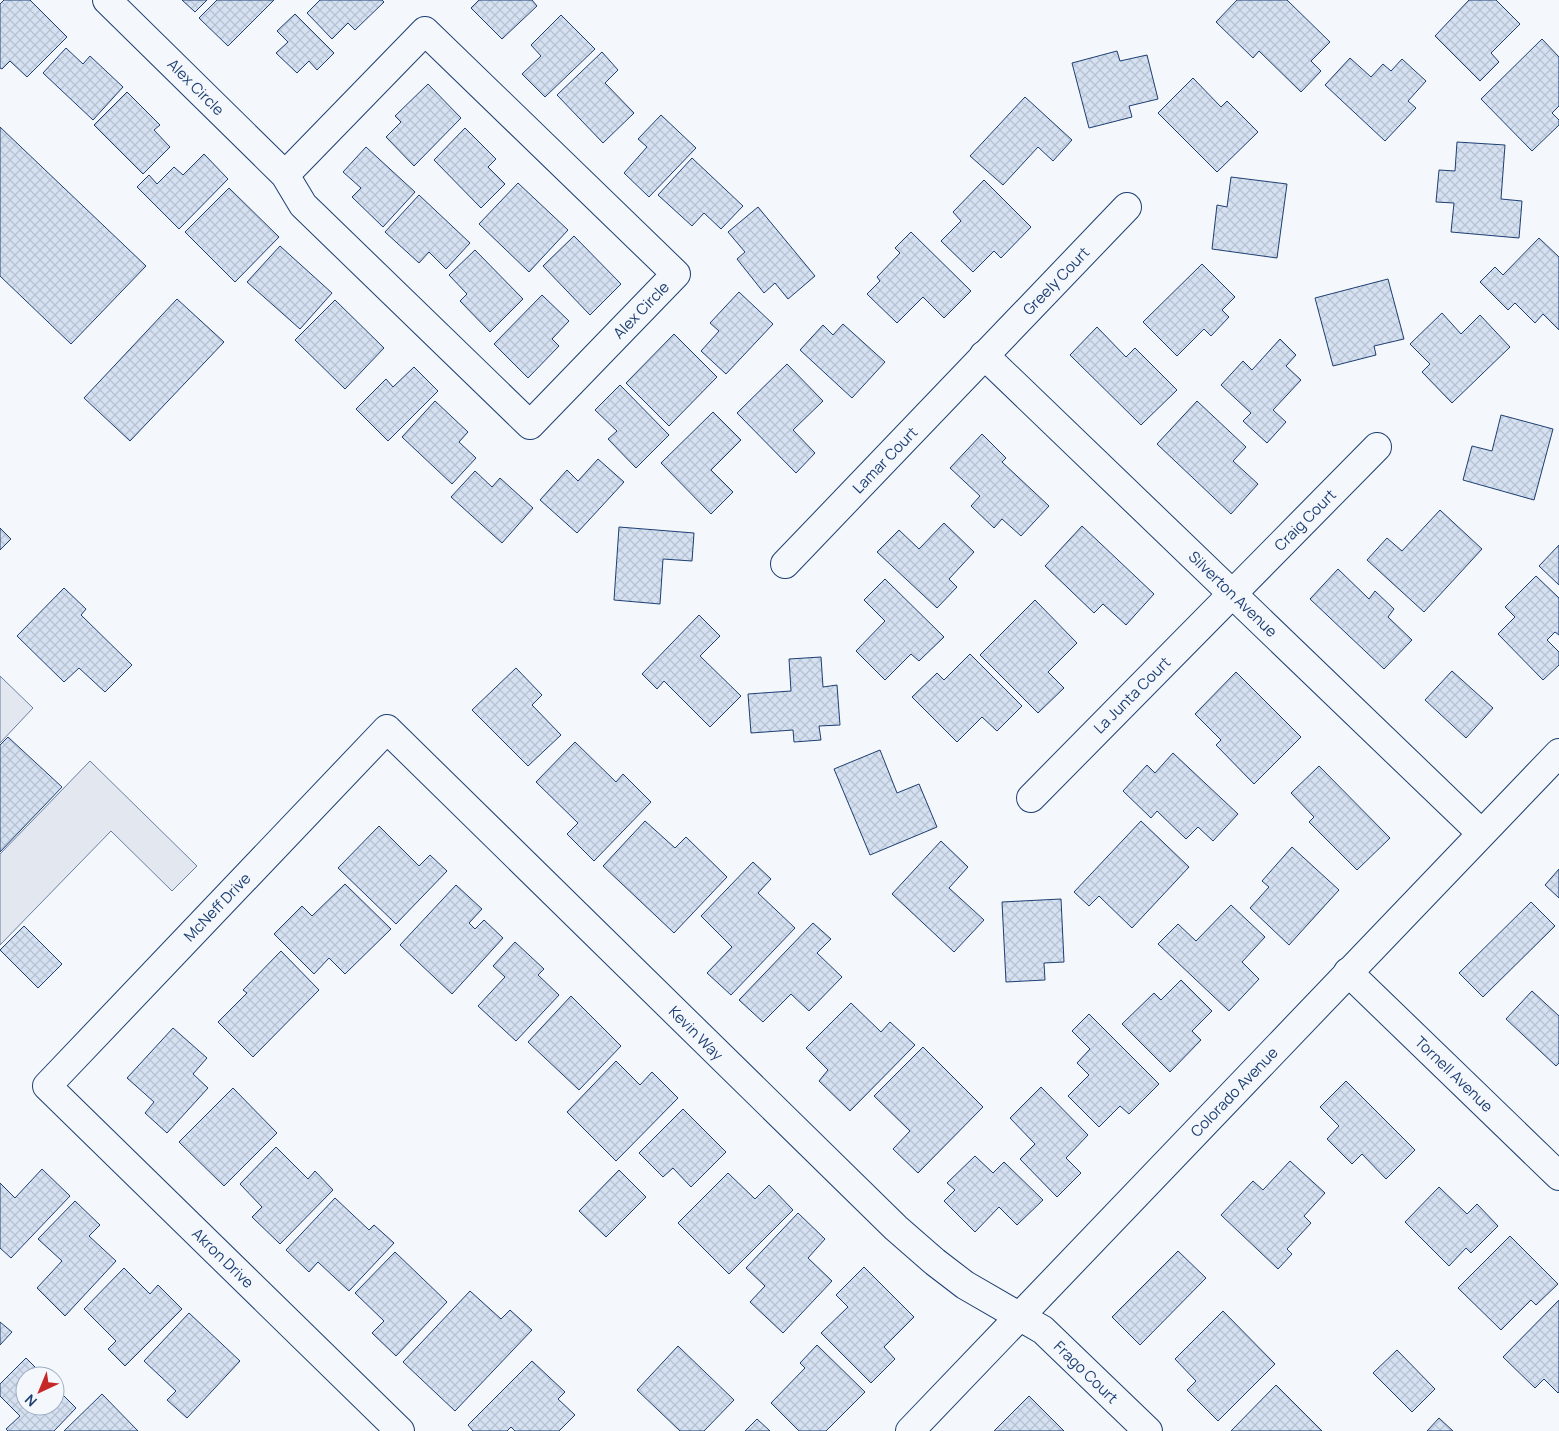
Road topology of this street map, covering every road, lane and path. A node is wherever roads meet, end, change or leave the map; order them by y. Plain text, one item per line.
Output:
1 (108, 0) edge
2 (285, 175) junction
3 (1127, 207) dead end
4 (984, 355) junction
5 (1377, 447) dead end
6 (785, 564) dead end
7 (1232, 593) junction
8 (387, 729) joint
9 (1559, 753) edge
10 (1031, 798) dead end
11 (1481, 833) junction
12 (1348, 972) junction
13 (47, 1086) joint
14 (1559, 1176) edge
15 (1021, 1316) junction
16 (400, 1431) edge
17 (910, 1431) edge
18 (1148, 1431) edge

1 - 2 street, Alex Circle
2 - 2 street, Alex Circle
3 - 4 street, Greely Court
4 - 6 street, Lamar Court
4 - 7 street, Silverton Avenue
5 - 7 street, Craig Court
7 - 10 street, La Junta Court
7 - 11 street, Silverton Avenue
8 - 13 street, McNeff Drive
8 - 15 street, Kevin Way
9 - 11 street, Colorado Avenue
11 - 12 street, Colorado Avenue
12 - 14 street, Tornell Avenue
12 - 15 street, Colorado Avenue
13 - 16 street, Akron Drive
15 - 17 street, Colorado Avenue
15 - 18 street, Frago Court

